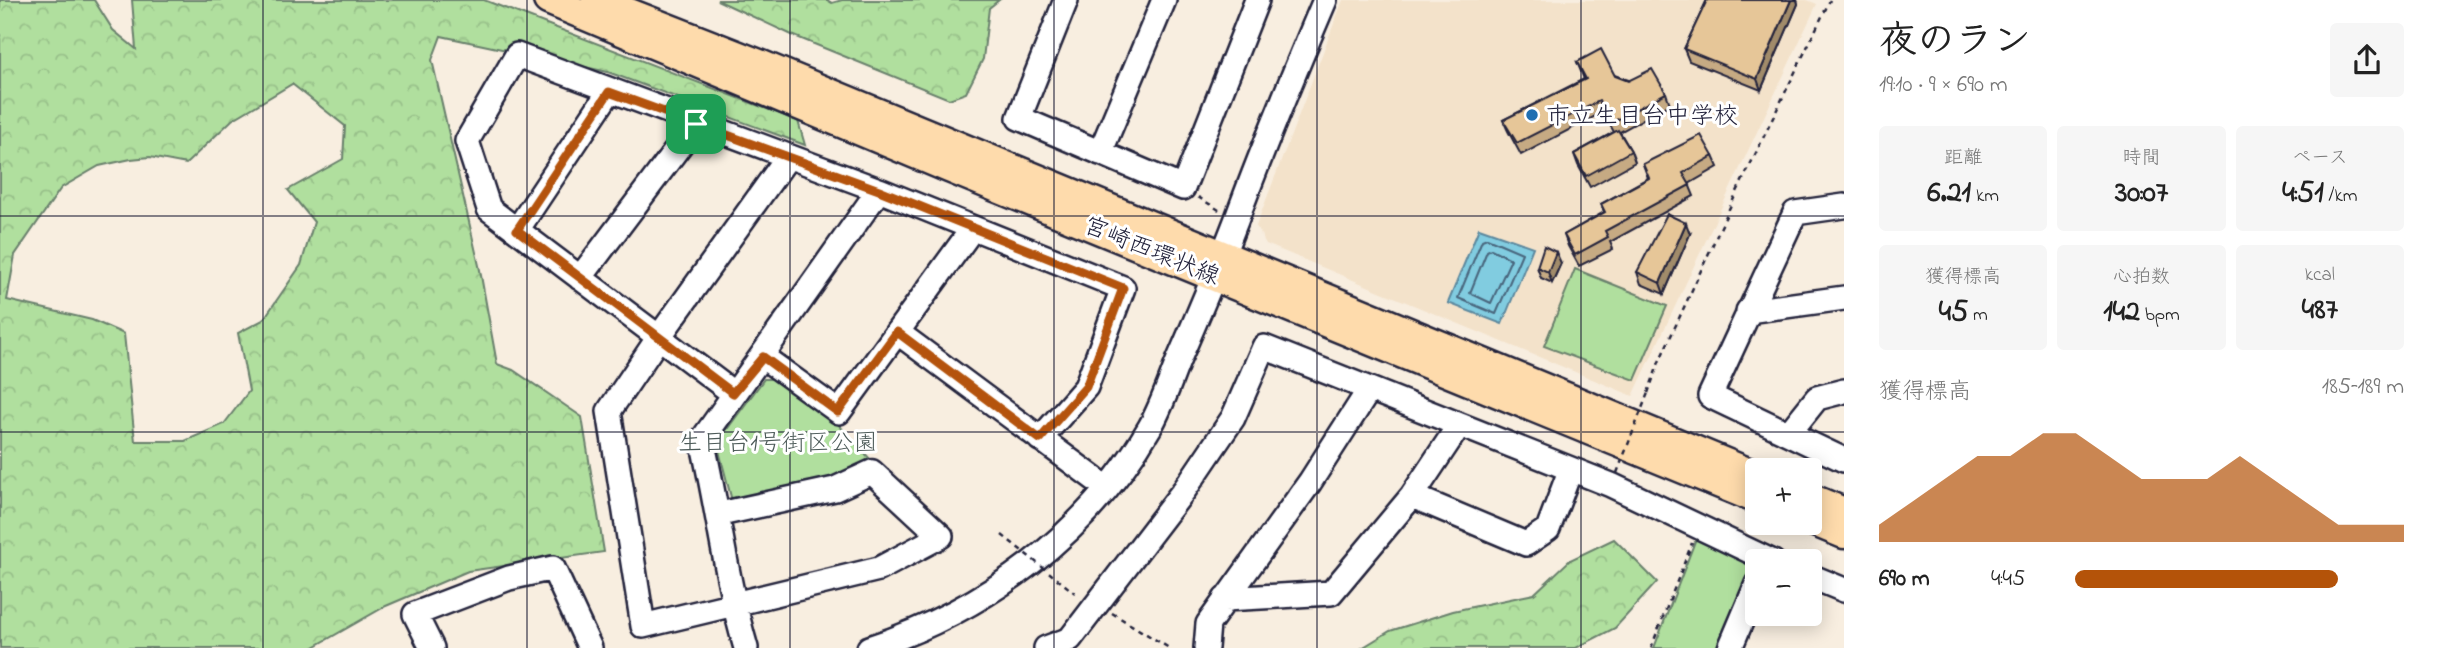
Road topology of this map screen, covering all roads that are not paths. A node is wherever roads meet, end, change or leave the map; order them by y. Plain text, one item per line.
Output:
1 (548, 0) edge
2 (596, 0) edge
3 (629, 0) edge
4 (1066, 0) edge
5 (1164, 0) edge
6 (1257, 0) edge
7 (1325, 0) edge
8 (762, 65) junction
9 (609, 92) junction
10 (696, 124) junction
11 (1100, 153) junction
12 (787, 158) junction
13 (879, 190) junction
14 (1844, 206) edge
15 (973, 228) junction
16 (517, 230) junction
17 (1220, 265) junction
18 (580, 278) junction
19 (1844, 298) edge
20 (1748, 311) junction
21 (897, 332) junction
22 (659, 337) junction
23 (763, 357) junction
24 (1369, 390) junction
25 (1844, 391) edge
26 (733, 393) junction
27 (1458, 427) junction
28 (1789, 433) junction
29 (1040, 439) junction
30 (1844, 460) edge
31 (1570, 471) junction
32 (1745, 471) edge
33 (1107, 488) junction
34 (1745, 494) edge
35 (1412, 496) junction
36 (1822, 503) edge
37 (1844, 512) edge
38 (720, 514) junction
39 (1822, 525) edge
40 (1844, 534) edge
41 (1745, 549) edge
42 (1822, 581) edge
43 (1844, 590) edge
44 (1225, 599) junction
45 (733, 603) junction
46 (1745, 614) edge
47 (1077, 643) edge
48 (432, 648) edge
49 (590, 648) edge
50 (746, 648) edge
51 (869, 648) edge
52 (1046, 648) edge
53 (1206, 648) edge
54 (1731, 648) edge

1 - 17 main road, 宮崎西環状線
2 - 8 main road, 宮崎西環状線
3 - 8 main road
4 - 11 street
5 - 11 street
6 - 11 street
7 - 17 street
8 - 17 main road, 宮崎西環状線
9 - 10 street
9 - 16 street
9 - 16 street
10 - 12 street
10 - 18 street
12 - 13 street
12 - 22 street
13 - 15 street
13 - 23 street
14 - 20 street
15 - 21 street
15 - 29 street
16 - 18 street
17 - 32 main road, 宮崎西環状線
17 - 33 street
17 - 34 main road, 宮崎西環状線
18 - 22 street
19 - 20 street
20 - 28 street
21 - 23 street
21 - 29 street
22 - 26 street
22 - 45 street
23 - 26 street
24 - 27 street
24 - 44 street
24 - 47 street
25 - 28 street
26 - 38 street
27 - 31 street
27 - 35 street
28 - 30 street
29 - 33 street
31 - 35 street
31 - 41 street
33 - 51 street
35 - 44 street
36 - 37 main road
38 - 45 street
38 - 45 street
39 - 40 main road
42 - 43 street
44 - 53 street
45 - 50 street
46 - 54 street
47 - 52 street
48 - 49 street

